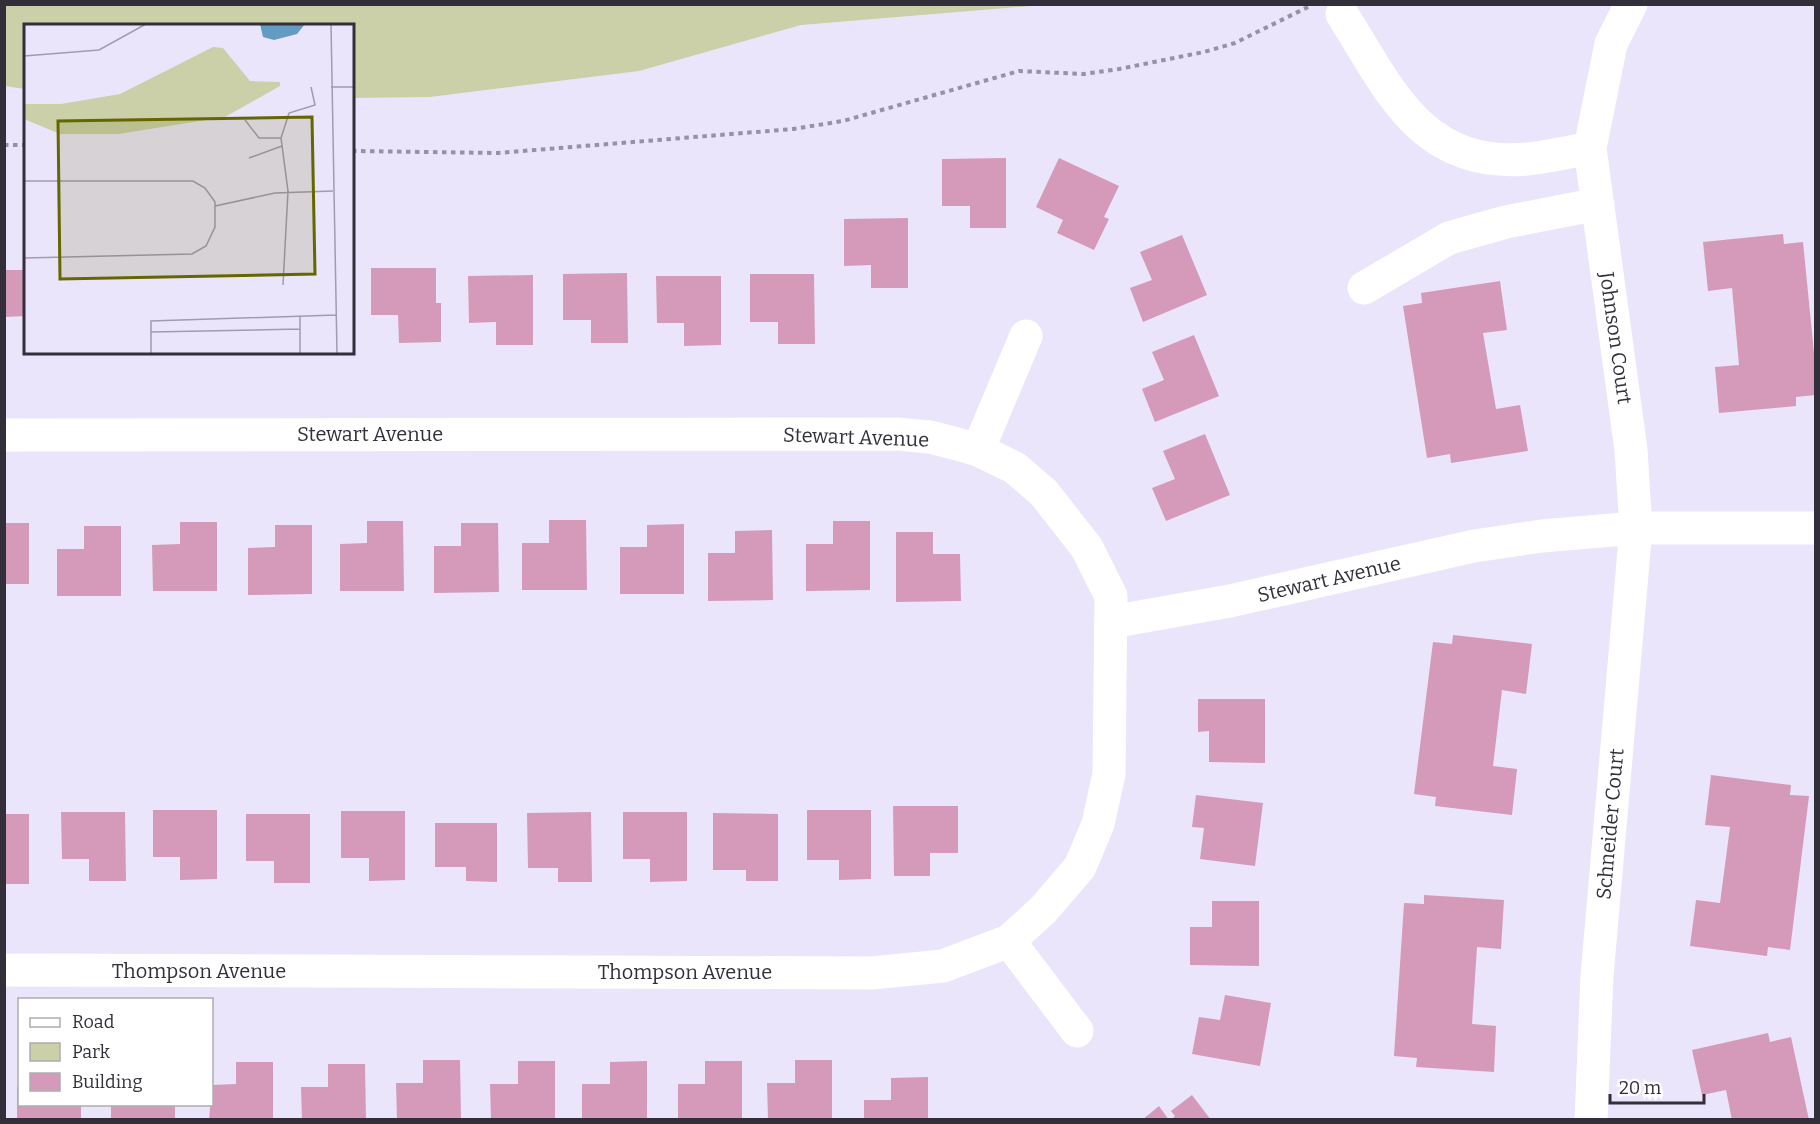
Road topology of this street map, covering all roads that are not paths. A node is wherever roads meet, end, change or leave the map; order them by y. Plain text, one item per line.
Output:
1 (1631, 4) edge
2 (1327, 9) edge
3 (1590, 148) junction
4 (1598, 204) junction
5 (1364, 288) dead end
6 (1026, 336) dead end
7 (4, 435) edge
8 (978, 450) junction
9 (1636, 528) junction
10 (1815, 528) edge
11 (1111, 622) junction
12 (1009, 941) junction
13 (4, 970) edge
14 (1077, 1030) dead end
15 (1591, 1119) edge

1 - 3 street, Johnson Court
2 - 3 street
3 - 4 street, Johnson Court
4 - 5 street
4 - 9 street, Johnson Court
6 - 8 street
7 - 8 street, Stewart Avenue
8 - 11 street, Stewart Avenue
9 - 10 street, Stewart Avenue
9 - 11 street, Stewart Avenue
9 - 15 street, Schneider Court
11 - 12 street, Thompson Avenue
12 - 13 street, Thompson Avenue
12 - 14 street

